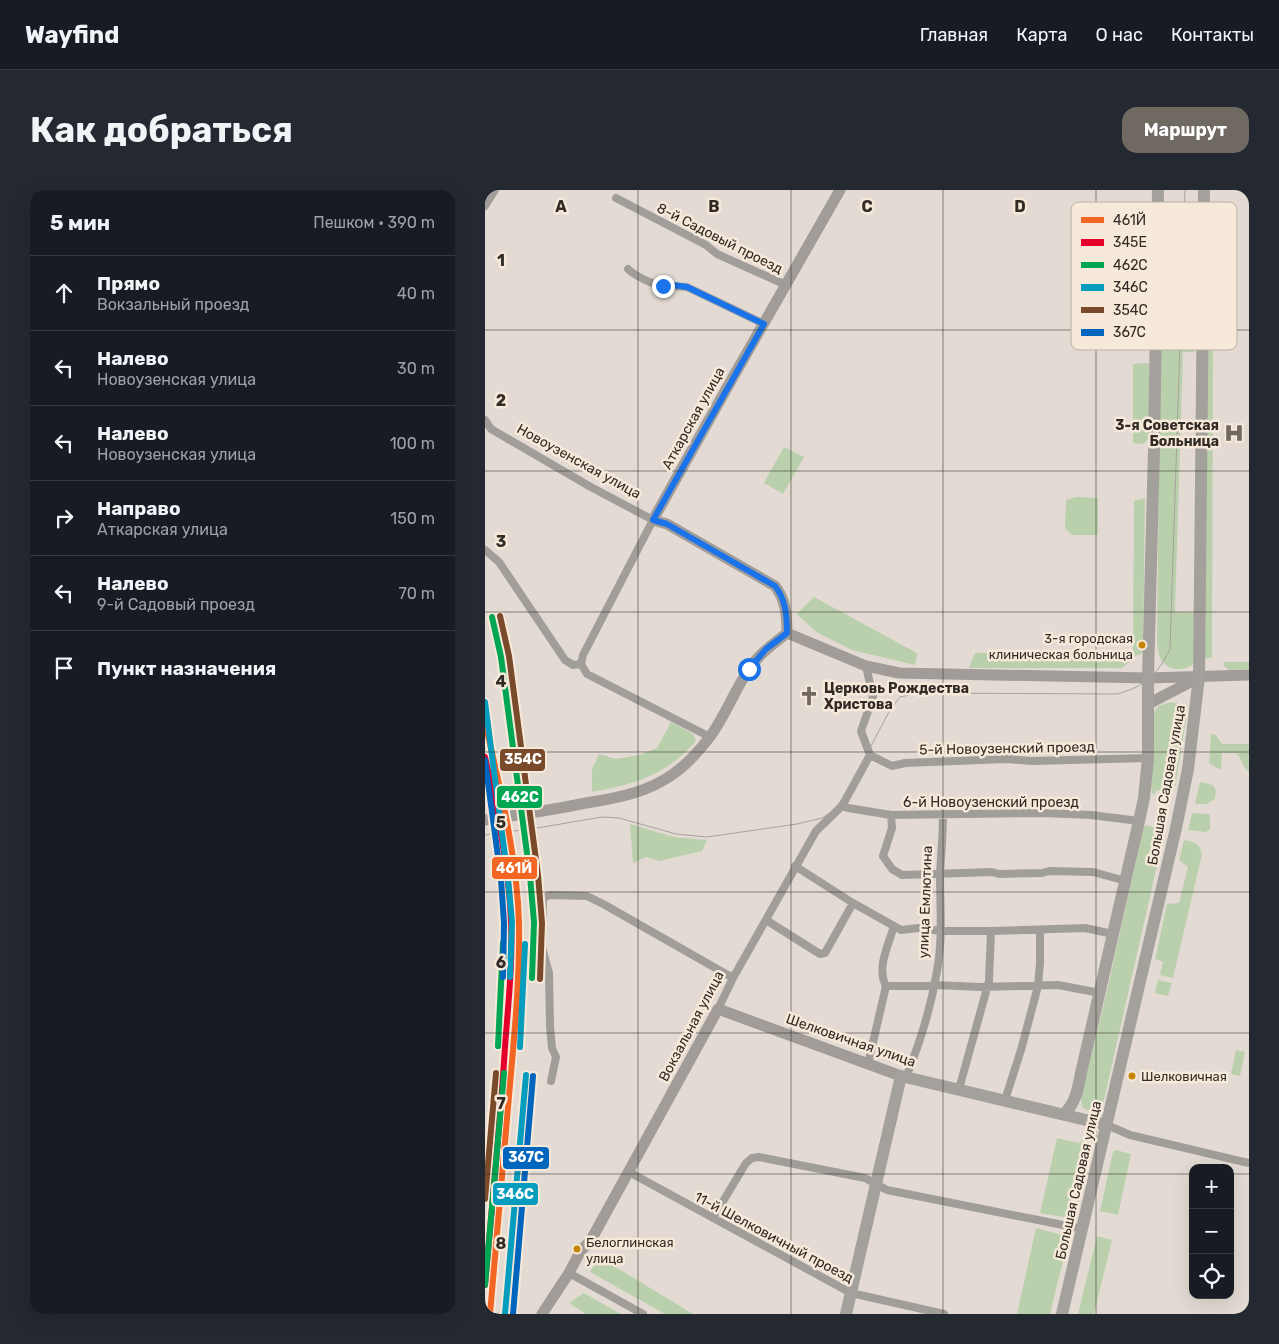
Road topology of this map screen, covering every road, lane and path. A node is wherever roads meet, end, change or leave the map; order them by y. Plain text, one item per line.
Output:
1 (495, 190) edge
2 (840, 190) edge
3 (616, 198) dead end
4 (485, 206) edge
5 (628, 269) dead end
6 (785, 285) junction
7 (764, 324) junction
8 (1156, 350) edge
9 (1202, 350) edge
10 (485, 420) edge
11 (653, 520) junction
12 (485, 550) edge
13 (787, 633) junction
14 (581, 664) junction
15 (866, 666) junction
16 (1249, 675) edge
17 (1199, 677) junction
18 (1148, 678) junction
19 (1149, 704) junction
20 (710, 737) junction
21 (870, 755) junction
22 (1148, 758) junction
23 (843, 806) junction
24 (943, 814) junction
25 (891, 815) junction
26 (485, 820) edge
27 (1139, 821) junction
28 (795, 866) junction
29 (940, 872) junction
30 (1126, 880) junction
31 (853, 903) junction
32 (766, 920) junction
33 (894, 926) junction
34 (1040, 930) junction
35 (941, 931) junction
36 (991, 931) junction
37 (1113, 934) junction
38 (733, 978) junction
39 (934, 985) junction
40 (886, 986) junction
41 (987, 986) junction
42 (1038, 986) junction
43 (1100, 993) junction
44 (718, 1008) junction
45 (868, 1064) junction
46 (904, 1076) junction
47 (551, 1081) dead end
48 (959, 1089) junction
49 (1005, 1100) junction
50 (1064, 1114) junction
51 (1107, 1125) junction
52 (1249, 1163) edge
53 (629, 1172) junction
54 (876, 1184) junction
55 (713, 1218) junction
56 (1083, 1229) junction
57 (569, 1273) junction
58 (851, 1293) junction
59 (543, 1314) edge
60 (643, 1314) edge
61 (845, 1314) edge
62 (943, 1314) edge
63 (1062, 1314) edge

1 - 4 street
2 - 6 main road, Аткарская улица
3 - 6 street, 8-й Садовый проезд
5 - 7 street
6 - 7 main road, Аткарская улица
7 - 11 main road, Аткарская улица
8 - 18 main road, Большая Садовая улица
9 - 17 main road, Большая Садовая улица
10 - 11 street, Новоузенская улица
11 - 13 main road, Новоузенская улица
11 - 14 street, Аткарская улица
12 - 14 street
13 - 15 main road
13 - 20 main road
14 - 20 street
15 - 18 main road
15 - 21 street
16 - 17 main road
17 - 18 main road
17 - 19 main road
17 - 51 main road, Большая Садовая улица
18 - 19 main road, Большая Садовая улица
19 - 22 main road, Большая Садовая улица
20 - 26 main road
21 - 22 street, 5-й Новоузенский проезд
21 - 23 street, Вокзальная улица
22 - 27 main road, Большая Садовая улица
23 - 25 street, 6-й Новоузенский проезд
23 - 28 street, Вокзальная улица
24 - 25 street, 6-й Новоузенский проезд
24 - 27 street, 6-й Новоузенский проезд
24 - 29 street, улица Емлютина
25 - 29 street
27 - 30 main road, Большая Садовая улица
28 - 31 street
28 - 32 street, Вокзальная улица
29 - 30 street
29 - 35 street, улица Емлютина
30 - 37 main road, Большая Садовая улица
31 - 32 street
31 - 33 street
32 - 38 street, Вокзальная улица
33 - 35 street
33 - 40 street
34 - 36 street
34 - 37 street
34 - 42 street
35 - 36 street
35 - 39 street, улица Емлютина
36 - 41 street
37 - 43 main road, Большая Садовая улица
38 - 44 street, Вокзальная улица
38 - 47 street
39 - 40 street
39 - 41 street
39 - 46 street, улица Емлютина
40 - 45 street
41 - 42 street
41 - 48 street
42 - 43 street
42 - 49 street
43 - 50 main road, Большая Садовая улица
44 - 45 main road, Шелковичная улица
44 - 53 main road, Вокзальная улица
45 - 46 main road, Шелковичная улица
46 - 48 main road, Шелковичная улица
46 - 54 main road, улица Емлютина
48 - 49 main road, Шелковичная улица
49 - 50 main road, Шелковичная улица
50 - 51 main road, Шелковичная улица
51 - 52 street
51 - 56 main road, Большая Садовая улица
53 - 55 street, 11-й Шелковичный проезд
53 - 57 main road, Вокзальная улица
54 - 55 street
54 - 56 street
54 - 58 main road, улица Емлютина
55 - 58 street, 11-й Шелковичный проезд
56 - 63 main road, Большая Садовая улица
57 - 59 main road, Вокзальная улица
57 - 60 street
58 - 61 main road, улица Емлютина
58 - 62 street, 11-й Шелковичный проезд

